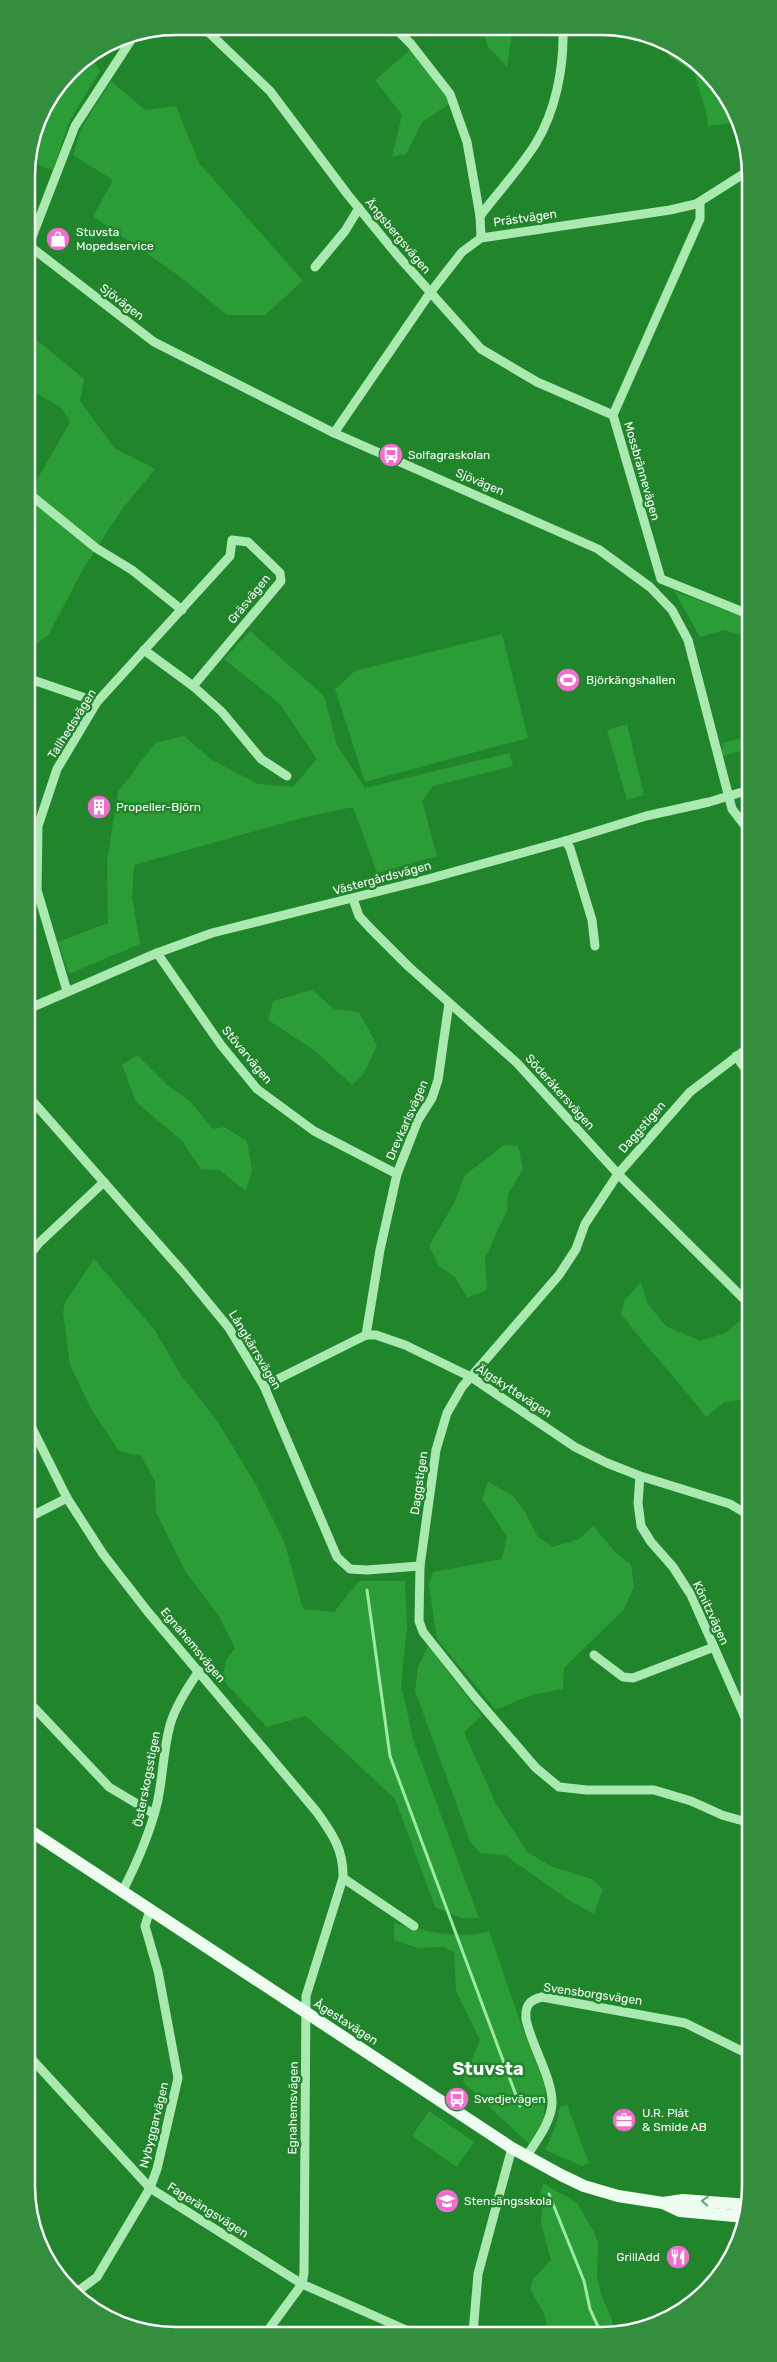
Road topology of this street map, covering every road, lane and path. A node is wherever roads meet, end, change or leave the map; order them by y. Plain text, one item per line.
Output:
1 (211, 35) edge
2 (402, 35) edge
3 (563, 35) edge
4 (128, 44) edge
5 (742, 175) edge
6 (700, 202) junction
7 (359, 208) junction
8 (480, 216) junction
9 (35, 229) edge
10 (480, 238) junction
11 (35, 252) edge
12 (315, 267) dead end
13 (430, 293) junction
14 (613, 414) junction
15 (334, 433) junction
16 (35, 498) edge
17 (232, 540) joint
18 (182, 610) junction
19 (742, 612) edge
20 (144, 650) junction
21 (35, 681) edge
22 (193, 686) junction
23 (97, 702) junction
24 (287, 776) dead end
25 (742, 792) edge
26 (728, 796) junction
27 (742, 823) edge
28 (565, 841) junction
29 (353, 899) junction
30 (594, 946) dead end
31 (157, 953) junction
32 (67, 991) junction
33 (449, 1003) junction
34 (35, 1006) edge
35 (742, 1052) edge
36 (736, 1056) junction
37 (742, 1064) edge
38 (35, 1104) edge
39 (397, 1174) junction
40 (618, 1174) junction
41 (104, 1182) junction
42 (35, 1248) edge
43 (742, 1297) edge
44 (366, 1335) junction
45 (471, 1377) junction
46 (264, 1386) junction
47 (35, 1434) edge
48 (640, 1476) junction
49 (67, 1498) junction
50 (742, 1511) edge
51 (35, 1514) edge
52 (420, 1566) junction
53 (714, 1647) junction
54 (594, 1655) dead end
55 (198, 1671) junction
56 (35, 1708) edge
57 (742, 1711) edge
58 (154, 1814) junction
59 (742, 1821) edge
60 (35, 1834) edge
61 (343, 1878) junction
62 (122, 1892) junction
63 (150, 1910) junction
64 (414, 1926) dead end
65 (307, 2013) junction
66 (742, 2051) edge
67 (35, 2063) edge
68 (512, 2148) junction
69 (527, 2156) junction
70 (150, 2188) junction
71 (663, 2203) junction
72 (740, 2204) edge
73 (738, 2216) edge
74 (302, 2284) junction
75 (80, 2290) edge
76 (270, 2327) edge
77 (399, 2327) edge
78 (474, 2327) edge

1 - 7 street, Ängsbergsvägen
2 - 8 street
3 - 8 street
4 - 9 street
5 - 6 street, Prästvägen
6 - 10 street, Prästvägen
6 - 14 street, Mossbrännevägen
7 - 12 street
7 - 13 street, Ängsbergsvägen
8 - 10 street
10 - 13 street, Prästvägen
11 - 15 street, Sjövägen
13 - 14 street, Ängsbergsvägen
13 - 15 street, Prästvägen
14 - 19 street, Mossbrännevägen
15 - 26 street, Sjövägen
16 - 18 street
17 - 18 street, Tallhedsvägen
17 - 22 street, Gräsvägen
18 - 20 street, Tallhedsvägen
20 - 22 street
20 - 23 street, Tallhedsvägen
21 - 23 street
22 - 24 street
23 - 32 street, Tallhedsvägen
25 - 26 street, Västergårdsvägen
26 - 27 street, Sjövägen
26 - 28 street, Västergårdsvägen
28 - 29 street, Västergårdsvägen
28 - 30 street
29 - 31 street, Västergårdsvägen
29 - 33 street, Söderåkersvägen
31 - 32 street, Västergårdsvägen
31 - 39 street, Stövarvägen
32 - 34 street, Västergårdsvägen
33 - 39 street, Drevkarlsvägen
33 - 40 street, Söderåkersvägen
35 - 36 street, Daggstigen
36 - 37 street
36 - 40 street, Daggstigen
38 - 41 street, Långkärrsvägen
39 - 44 street, Drevkarlsvägen
40 - 43 street, Söderåkersvägen
40 - 45 street, Daggstigen
41 - 42 street
41 - 46 street, Långkärrsvägen
44 - 45 street, Älgskyttevägen
44 - 46 street
45 - 48 street, Älgskyttevägen
45 - 52 street, Daggstigen
46 - 52 street, Långkärrsvägen
47 - 49 street, Egnahemsvägen
48 - 50 street, Älgskyttevägen
48 - 53 street, Könitzvägen
49 - 51 street
49 - 55 street, Egnahemsvägen
52 - 59 street, Daggstigen
53 - 54 street
53 - 57 street, Könitzvägen
55 - 58 street, Österskogsstigen
55 - 61 street, Egnahemsvägen
56 - 58 street
58 - 62 street, Österskogsstigen
60 - 62 main road, Ågestavägen
61 - 64 street
61 - 65 street, Egnahemsvägen
62 - 63 main road, Ågestavägen
63 - 65 main road, Ågestavägen
63 - 70 street, Nybyggarvägen
65 - 68 main road, Ågestavägen
65 - 74 street, Egnahemsvägen
66 - 69 street, Svensborgsvägen
67 - 70 street, Fagerängsvägen
68 - 69 main road, Ågestavägen
68 - 78 street
69 - 71 main road, Ågestavägen
70 - 74 street, Fagerängsvägen
70 - 75 street, Nybyggarvägen
72 -> 71 main road, Ågestavägen
71 - 73 main road, Ågestavägen
74 - 76 street
74 - 77 street, Fagerängsvägen

